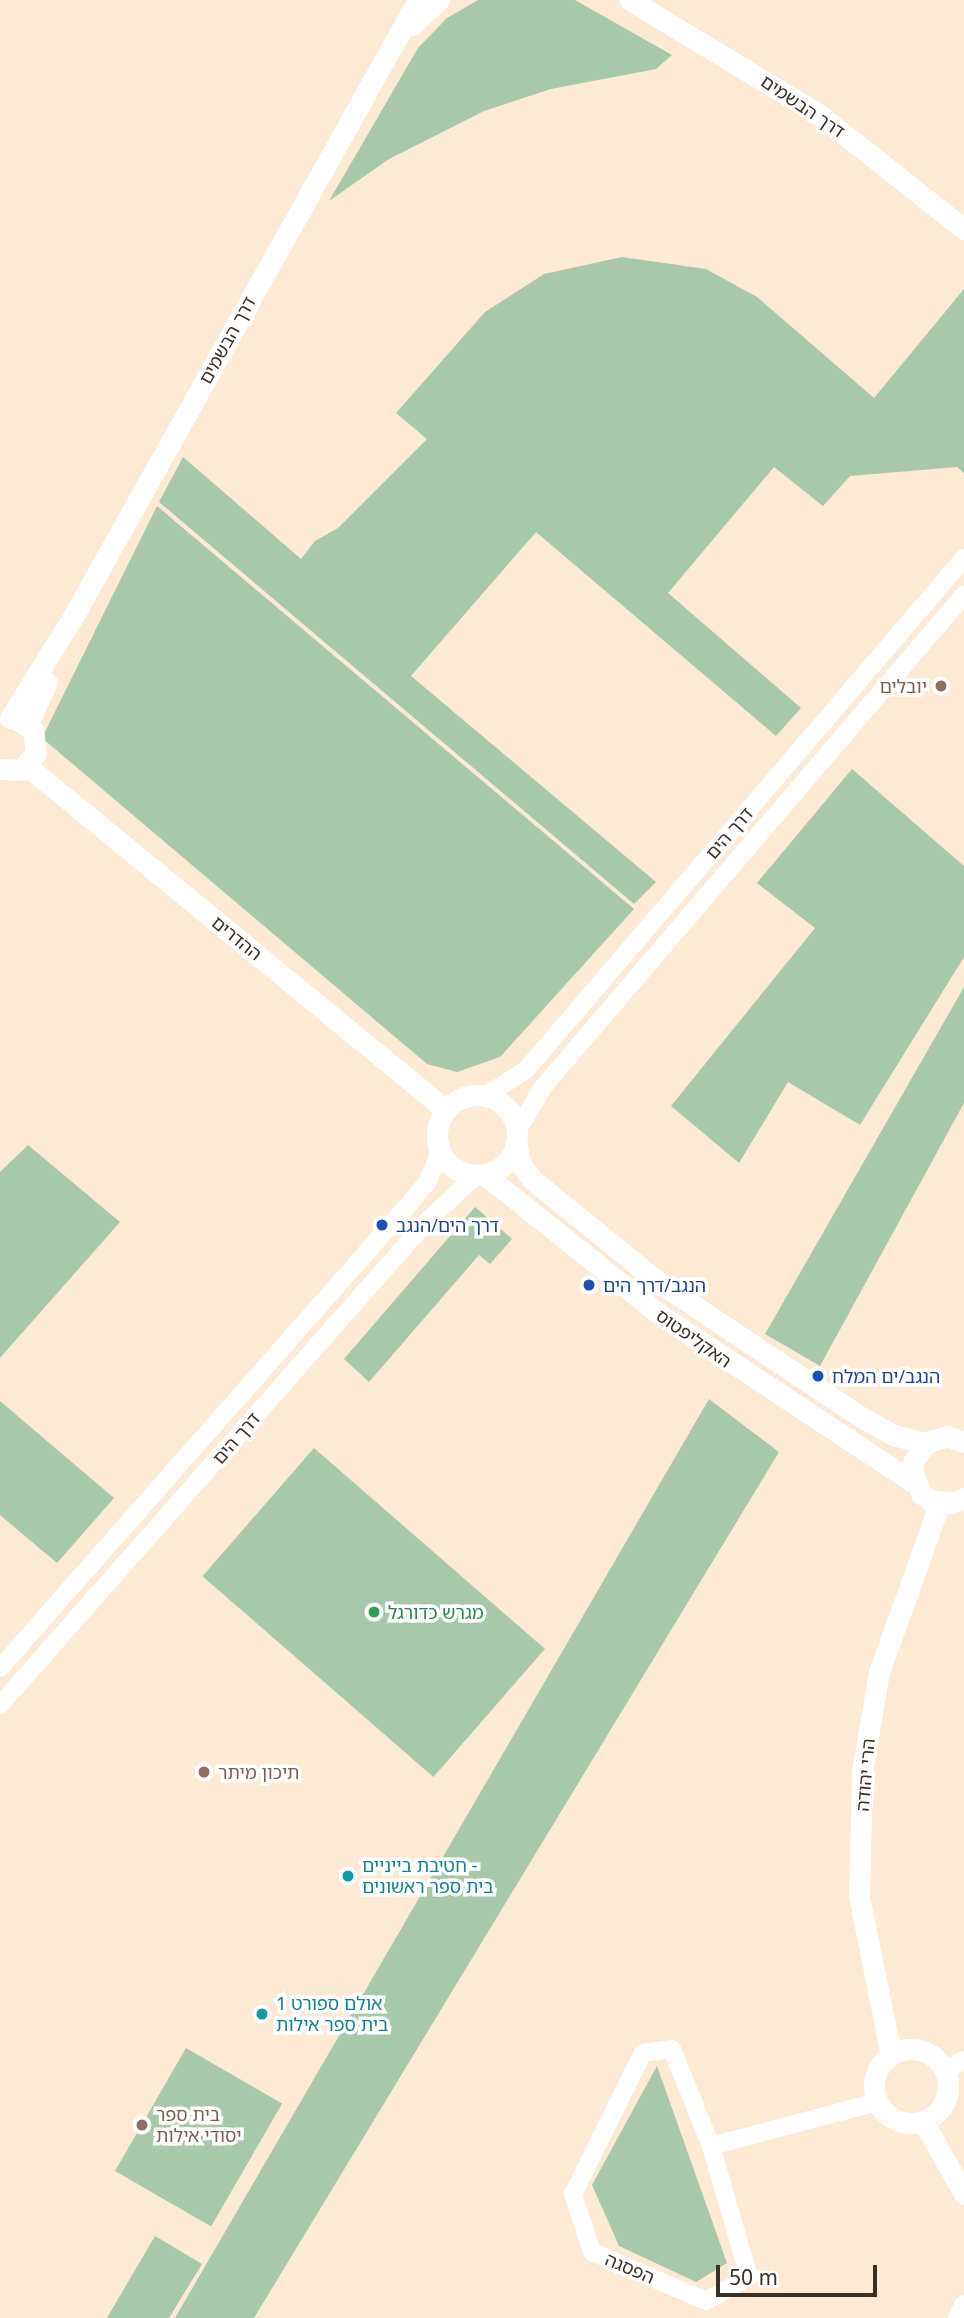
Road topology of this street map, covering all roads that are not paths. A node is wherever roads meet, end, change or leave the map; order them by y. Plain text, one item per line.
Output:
1 (418, 0) edge
2 (439, 0) edge
3 (630, 0) edge
4 (381, 66) junction
5 (964, 229) edge
6 (964, 558) edge
7 (964, 595) edge
8 (13, 721) edge
9 (9, 772) edge
10 (485, 1096) junction
11 (446, 1110) junction
12 (516, 1137) junction
13 (440, 1151) junction
14 (481, 1174) junction
15 (962, 1437) edge
16 (926, 1443) junction
17 (916, 1484) junction
18 (957, 1500) edge
19 (0, 1668) edge
20 (0, 1705) edge
21 (891, 2055) junction
22 (964, 2060) edge
23 (945, 2070) junction
24 (877, 2102) junction
25 (923, 2121) junction
26 (711, 2146) junction
27 (964, 2194) edge
28 (964, 2305) edge
29 (958, 2318) edge

1 - 4 street, דרך הבשמים
2 - 4 street, דרך הבשמים
3 - 5 street, דרך הבשמים
4 - 8 street, דרך הבשמים
6 - 10 street, דרך הים
7 - 12 street, דרך הים
8 - 9 street
9 - 11 street, ההדרים
10 - 11 street
10 - 12 street
11 - 13 street
12 - 14 street
12 - 16 street, האקליפטוס
13 - 14 street
13 - 19 street, דרך הים
14 - 17 street, האקליפטוס
14 - 20 street, דרך הים
15 - 16 street
16 - 17 street
17 - 18 street, האקליפטוס
18 - 21 street, הרי יהודה
21 - 23 street
21 - 24 street
22 - 23 street
23 - 25 street
24 - 25 street
24 - 26 street
25 - 27 street
26 - 26 street, הפסגה
28 - 29 street

